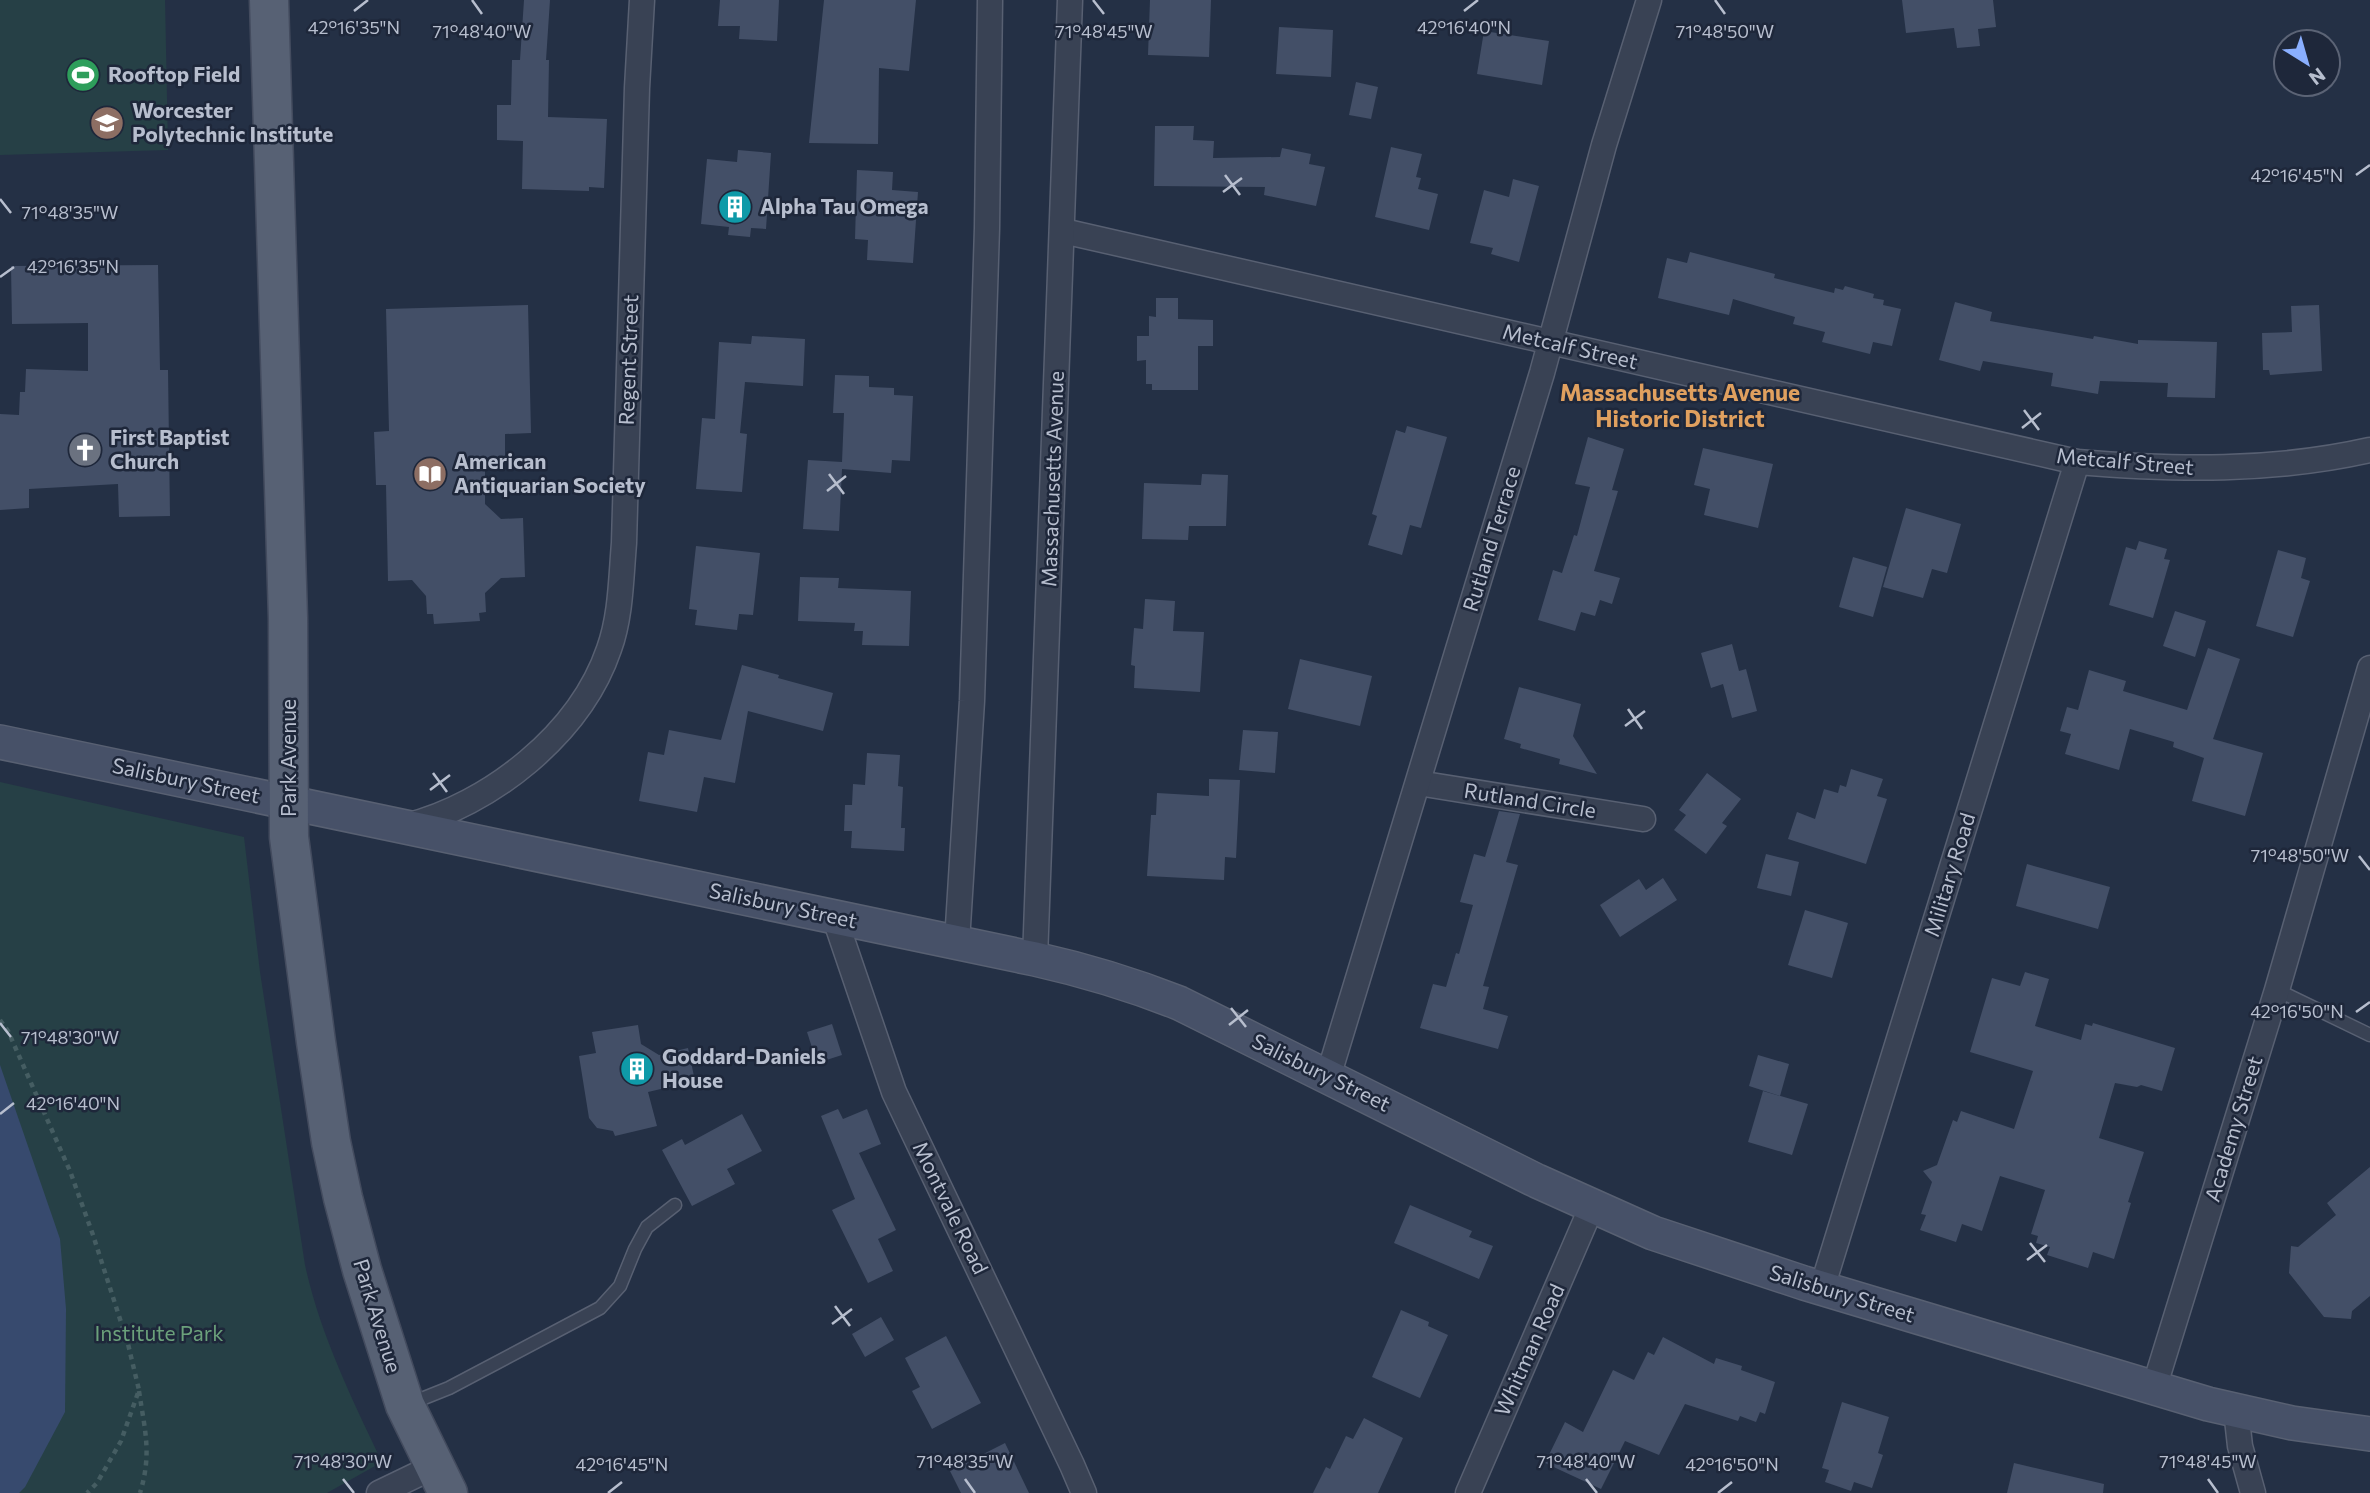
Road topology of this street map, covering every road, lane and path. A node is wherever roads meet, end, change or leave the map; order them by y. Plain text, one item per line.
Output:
1 (269, 0) edge
2 (642, 0) edge
3 (990, 0) edge
4 (1070, 0) edge
5 (1649, 0) edge
6 (1063, 231) junction
7 (1551, 342) junction
8 (2370, 450) edge
9 (2077, 462) junction
10 (2370, 668) edge
11 (0, 742) edge
12 (1418, 783) junction
13 (289, 802) junction
14 (1643, 819) dead end
15 (405, 826) junction
16 (834, 916) junction
17 (957, 942) junction
18 (1035, 959) junction
19 (2277, 990) junction
20 (0, 1020) edge
21 (2370, 1035) edge
22 (1328, 1076) junction
23 (675, 1205) dead end
24 (1592, 1206) junction
25 (1822, 1288) junction
26 (2154, 1388) junction
27 (139, 1390) junction
28 (405, 1405) junction
29 (2236, 1410) junction
30 (2370, 1434) edge
31 (440, 1480) edge
32 (88, 1493) edge
33 (139, 1493) edge
34 (379, 1493) edge
35 (1084, 1493) edge
36 (1468, 1493) edge
37 (2253, 1493) edge

1 - 13 main road, Park Avenue
2 - 15 street, Regent Street
3 - 17 street
4 - 6 street, Massachusetts Avenue
5 - 7 street, Rutland Terrace
6 - 7 street, Metcalf Street
6 - 18 street, Massachusetts Avenue
7 - 9 street, Metcalf Street
7 - 12 street, Rutland Terrace
8 - 9 street, Metcalf Street
9 - 25 street, Military Road
10 - 19 street, Academy Street
11 - 13 main road, Salisbury Street
12 - 14 street, Rutland Circle
12 - 22 street, Rutland Terrace
13 - 15 main road, Salisbury Street
13 - 28 main road, Park Avenue
15 - 16 main road, Salisbury Street
16 - 17 main road, Salisbury Street
16 - 35 street, Montvale Road
17 - 18 main road, Salisbury Street
18 - 22 main road, Salisbury Street
19 - 21 lane
19 - 26 street, Academy Street
20 - 27 path
22 - 24 main road, Salisbury Street
23 - 28 lane
24 - 25 main road, Salisbury Street
24 - 36 street, Whitman Road
25 - 26 main road, Salisbury Street
26 - 29 main road, Salisbury Street
27 - 32 path
27 - 33 path
28 - 31 main road, Park Avenue
29 - 30 main road, Salisbury Street
29 - 37 street
31 - 34 street

